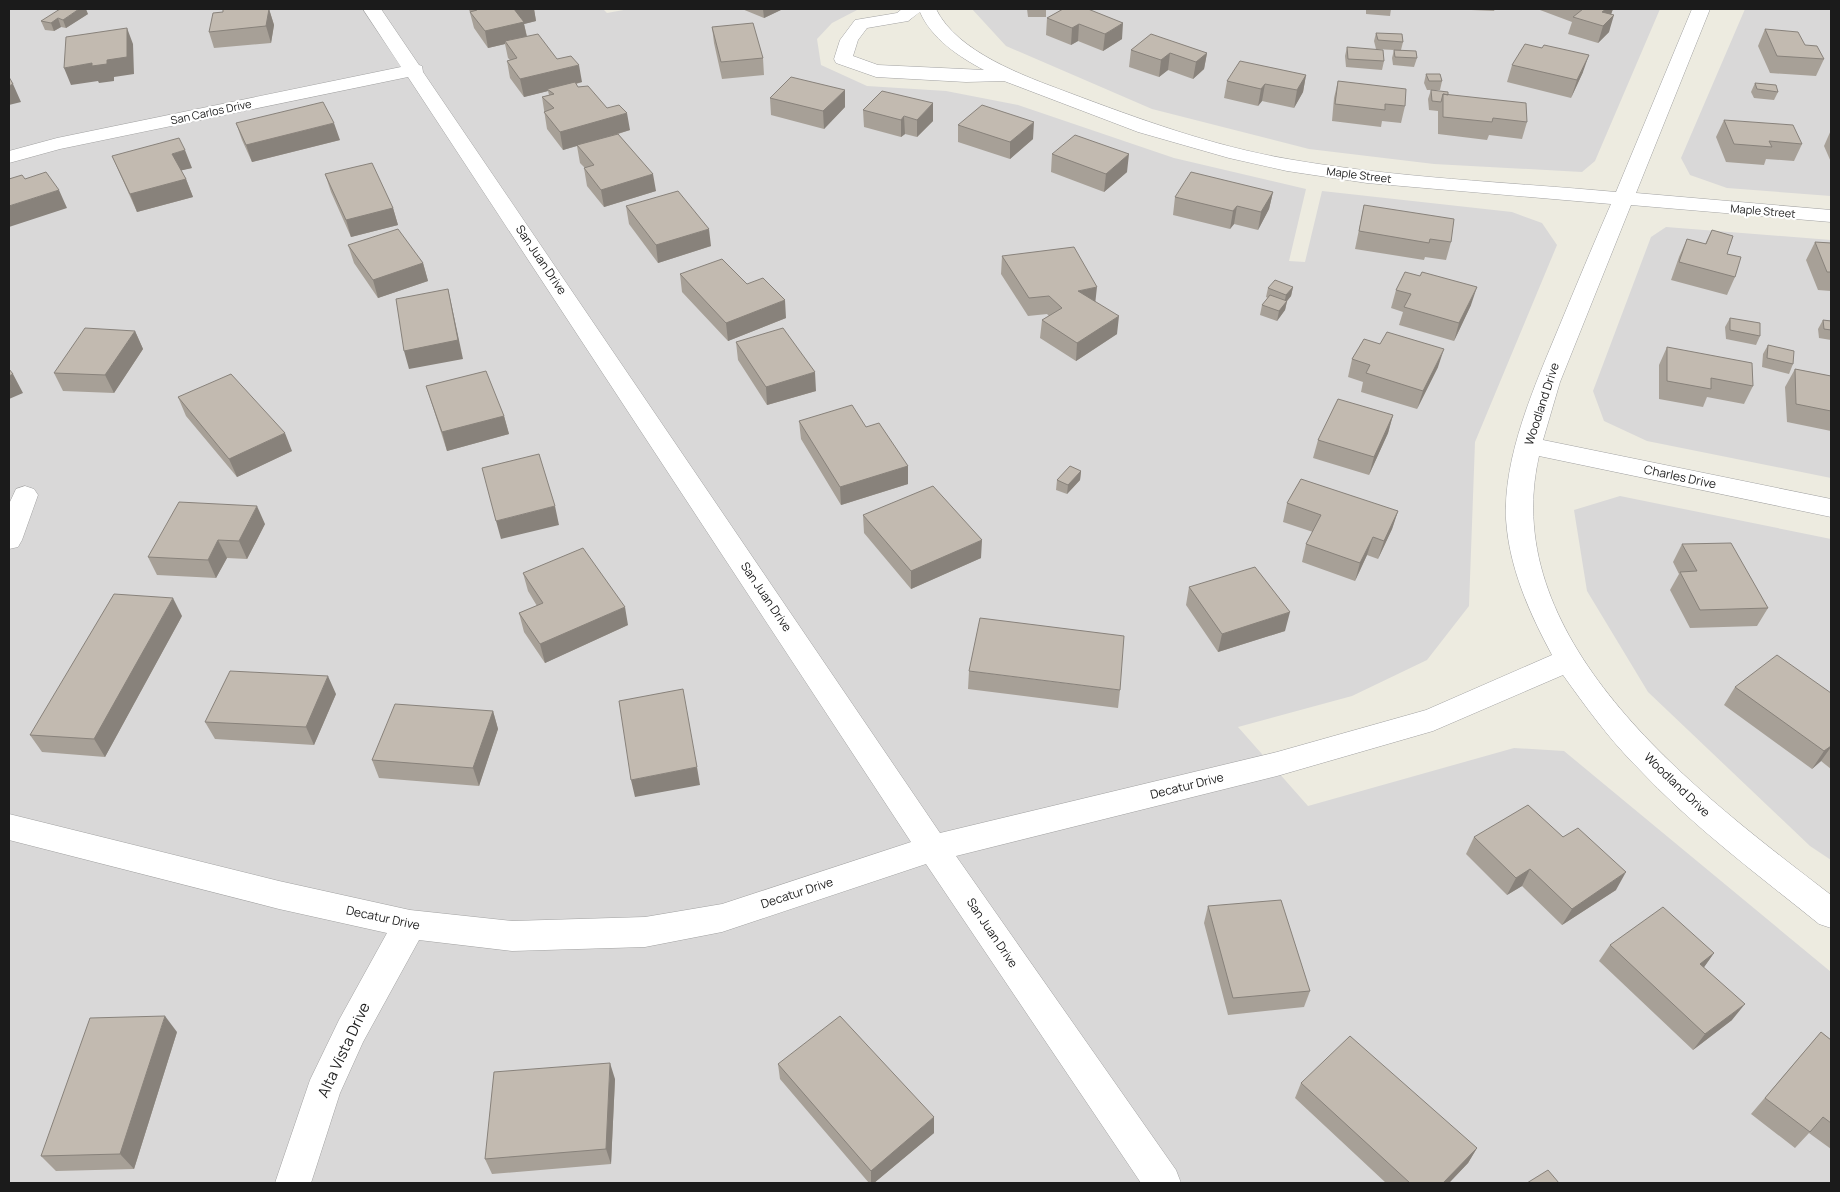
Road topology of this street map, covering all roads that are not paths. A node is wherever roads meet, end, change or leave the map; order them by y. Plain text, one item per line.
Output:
1 (372, 9) edge
2 (913, 9) edge
3 (927, 9) edge
4 (1701, 9) edge
5 (415, 70) junction
6 (1007, 75) junction
7 (9, 157) edge
8 (1622, 199) junction
9 (1831, 216) edge
10 (1528, 445) junction
11 (25, 495) dead end
12 (1831, 508) edge
13 (9, 540) edge
14 (1566, 661) junction
15 (9, 827) edge
16 (933, 848) junction
17 (1831, 914) edge
18 (410, 924) junction
19 (293, 1183) edge
20 (1163, 1183) edge

1 - 5 street, San Juan Drive
2 - 6 street
3 - 6 street, Maple Street
4 - 8 street, Woodland Drive
5 - 7 street, San Carlos Drive
5 - 16 street, San Juan Drive
6 - 8 street, Maple Street
8 - 9 street, Maple Street
8 - 10 street, Woodland Drive
10 - 12 street, Charles Drive
10 - 14 street, Woodland Drive
11 - 13 street
14 - 16 street, Decatur Drive
14 - 17 street, Woodland Drive
15 - 18 street, Decatur Drive
16 - 18 street, Decatur Drive
16 - 20 street, San Juan Drive
18 - 19 street, Alta Vista Drive

